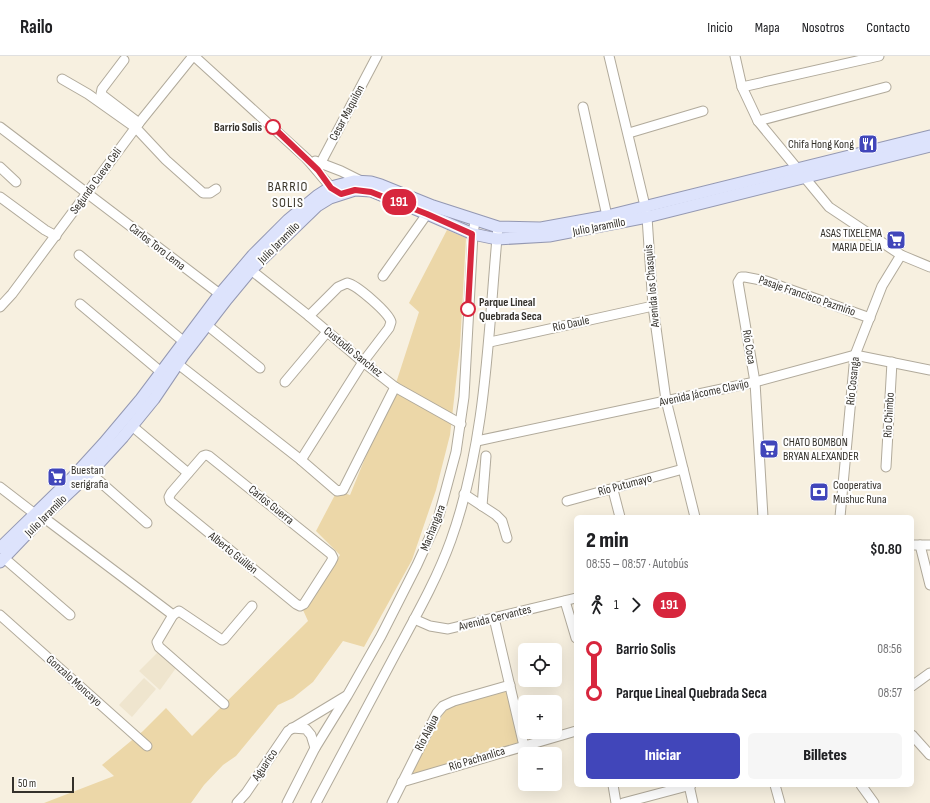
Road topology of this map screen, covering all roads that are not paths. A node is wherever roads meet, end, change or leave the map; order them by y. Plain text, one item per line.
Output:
1 (193, 56) edge
2 (377, 56) edge
3 (609, 56) edge
4 (735, 56) edge
5 (878, 56) edge
6 (124, 60) dead end
7 (62, 79) dead end
8 (742, 87) junction
9 (886, 87) dead end
10 (583, 107) dead end
11 (703, 111) dead end
12 (758, 121) junction
13 (137, 126) junction
14 (0, 127) edge
15 (628, 133) junction
16 (930, 136) edge
17 (930, 146) edge
18 (0, 166) edge
19 (319, 166) junction
20 (801, 173) junction
21 (16, 182) dead end
22 (359, 185) junction
23 (331, 188) junction
24 (216, 189) dead end
25 (87, 193) junction
26 (341, 194) junction
27 (0, 197) edge
28 (646, 212) junction
29 (427, 214) junction
30 (607, 216) junction
31 (475, 221) junction
32 (498, 227) junction
33 (472, 234) junction
34 (56, 236) junction
35 (497, 239) junction
36 (79, 255) dead end
37 (901, 256) junction
38 (930, 267) edge
39 (251, 270) junction
40 (383, 276) dead end
41 (745, 276) joint
42 (223, 297) junction
43 (80, 304) dead end
44 (653, 306) junction
45 (0, 307) edge
46 (310, 316) junction
47 (870, 318) junction
48 (207, 325) junction
49 (327, 332) junction
50 (183, 341) junction
51 (490, 342) junction
52 (855, 355) junction
53 (363, 362) junction
54 (892, 362) junction
55 (178, 364) junction
56 (260, 368) dead end
57 (930, 370) edge
58 (161, 372) junction
59 (286, 382) dead end
60 (754, 382) junction
61 (395, 387) junction
62 (666, 400) junction
63 (461, 424) junction
64 (132, 426) junction
65 (477, 441) junction
66 (486, 456) dead end
67 (301, 460) junction
68 (886, 467) dead end
69 (683, 469) junction
70 (90, 473) junction
71 (188, 473) junction
72 (0, 487) edge
73 (612, 490) junction
74 (464, 494) junction
75 (567, 501) dead end
76 (482, 506) junction
77 (619, 515) edge
78 (694, 515) edge
79 (763, 515) edge
80 (840, 515) edge
81 (39, 516) junction
82 (147, 522) dead end
83 (507, 538) dead end
84 (916, 545) edge
85 (930, 545) edge
86 (2, 556) edge
87 (930, 585) edge
88 (574, 599) edge
89 (565, 601) junction
90 (252, 606) dead end
91 (300, 606) joint
92 (0, 615) edge
93 (70, 615) dead end
94 (173, 615) junction
95 (494, 618) junction
96 (414, 619) junction
97 (574, 631) edge
98 (930, 673) edge
99 (510, 685) junction
100 (914, 685) edge
101 (347, 696) junction
102 (224, 704) dead end
103 (292, 728) junction
104 (574, 732) edge
105 (914, 737) edge
106 (147, 746) dead end
107 (524, 746) junction
108 (315, 748) junction
109 (930, 755) edge
110 (402, 782) junction
111 (613, 787) edge
112 (683, 787) edge
113 (690, 787) edge
114 (776, 787) edge
115 (862, 787) edge
116 (237, 803) edge
117 (287, 803) edge
118 (316, 803) edge
119 (392, 803) edge
120 (616, 803) edge
121 (623, 803) edge
122 (694, 803) edge
123 (780, 803) edge
124 (874, 803) edge

1 - 13 street, Segundo Cueva Celi
1 - 19 street
2 - 19 street, Cesar Maquilon
3 - 15 street, Avenida los Chasquis
4 - 8 street
5 - 8 street
6 - 13 street
7 - 13 street
8 - 12 street
9 - 12 street
10 - 30 street
11 - 15 street
12 - 20 street
13 - 24 street
13 - 25 street, Segundo Cueva Celi
14 - 25 street, Carlos Toro Lema
15 - 28 street, Avenida los Chasquis
16 - 20 main road, Julio Jaramillo
17 - 20 main road, Julio Jaramillo
18 - 21 street
19 - 22 street
19 - 23 street
20 - 28 main road, Julio Jaramillo
20 - 37 street
22 - 23 main road, Julio Jaramillo
22 - 26 main road, Julio Jaramillo
22 - 29 main road, Julio Jaramillo
22 - 31 main road, Julio Jaramillo
23 - 26 street
23 - 42 main road, Julio Jaramillo
25 - 34 street, Segundo Cueva Celi
25 - 42 street, Carlos Toro Lema
26 - 39 main road, Julio Jaramillo
27 - 34 street
28 - 30 main road, Julio Jaramillo
28 - 35 main road, Julio Jaramillo
28 - 44 street, Avenida los Chasquis
29 - 33 main road, Julio Jaramillo
29 - 40 street
30 - 32 main road, Julio Jaramillo
31 - 32 main road, Julio Jaramillo
31 - 33 street, Machangara
32 - 35 street, Machangara
33 - 35 main road, Julio Jaramillo
33 - 63 street, Machangara
34 - 45 street, Segundo Cueva Celi
35 - 51 street, Machangara
36 - 50 street
37 - 38 street
37 - 47 street, Río Cosanga
39 - 42 main road, Julio Jaramillo
39 - 46 street, Custodio Sanchez
41 - 47 street, Pasaje Francisco Pazmiño
41 - 60 street, Río Coca
42 - 48 main road, Julio Jaramillo
42 - 50 main road, Julio Jaramillo
43 - 58 street
44 - 51 street, Río Daule
44 - 62 street, Avenida los Chasquis
46 - 49 street, Custodio Sanchez
46 - 53 street
47 - 52 street, Río Cosanga
48 - 55 main road, Julio Jaramillo
48 - 56 street
49 - 53 street, Custodio Sanchez
49 - 59 street
50 - 58 main road, Julio Jaramillo
51 - 65 street, Machangara
52 - 54 street, Avenida Jácome Clavijo
52 - 60 street, Avenida Jácome Clavijo
52 - 80 street, Río Cosanga
53 - 61 street, Custodio Sanchez
53 - 67 street
54 - 57 street, Avenida Jácome Clavijo
54 - 68 street, Rio Chimbo
55 - 64 main road, Julio Jaramillo
55 - 67 street
58 - 81 main road, Julio Jaramillo
60 - 62 street, Avenida Jácome Clavijo
60 - 79 street, Río Coca
61 - 63 street, Custodio Sanchez
61 - 67 street
62 - 65 street, Avenida Jácome Clavijo
62 - 69 street, Avenida los Chasquis
63 - 101 street, Machangara
64 - 70 main road, Julio Jaramillo
64 - 71 street
65 - 74 street, Machangara
66 - 76 street
69 - 73 street, Río Putumayo
69 - 78 street, Avenida los Chasquis
70 - 81 main road, Julio Jaramillo
70 - 82 street
71 - 91 street, Alberto Guillén
71 - 91 street, Carlos Guerra
72 - 81 street
73 - 75 street, Río Putumayo
73 - 77 street
74 - 76 street
74 - 96 street, Machangara
76 - 83 street
81 - 86 main road, Julio Jaramillo
81 - 94 street
84 - 85 street
84 - 87 street
86 - 93 street
88 - 89 street, Avenida Cervantes
89 - 95 street, Avenida Cervantes
89 - 97 street
90 - 94 street
92 - 106 street, Gonzalo Moncayo
94 - 102 street
95 - 96 street, Avenida Cervantes
95 - 99 street
96 - 118 street, Machangara
98 - 100 street
99 - 107 street
99 - 110 street, Río Alajua
101 - 103 street, Aguarico
101 - 108 street, Machangara
103 - 108 street
103 - 116 street, Aguarico
104 - 107 street, Río Pachanlica
105 - 109 street
107 - 110 street, Río Pachanlica
108 - 117 street, Machangara
110 - 119 street, Río Alajua
111 - 120 street
112 - 121 street
113 - 122 street
114 - 123 street
115 - 124 street

